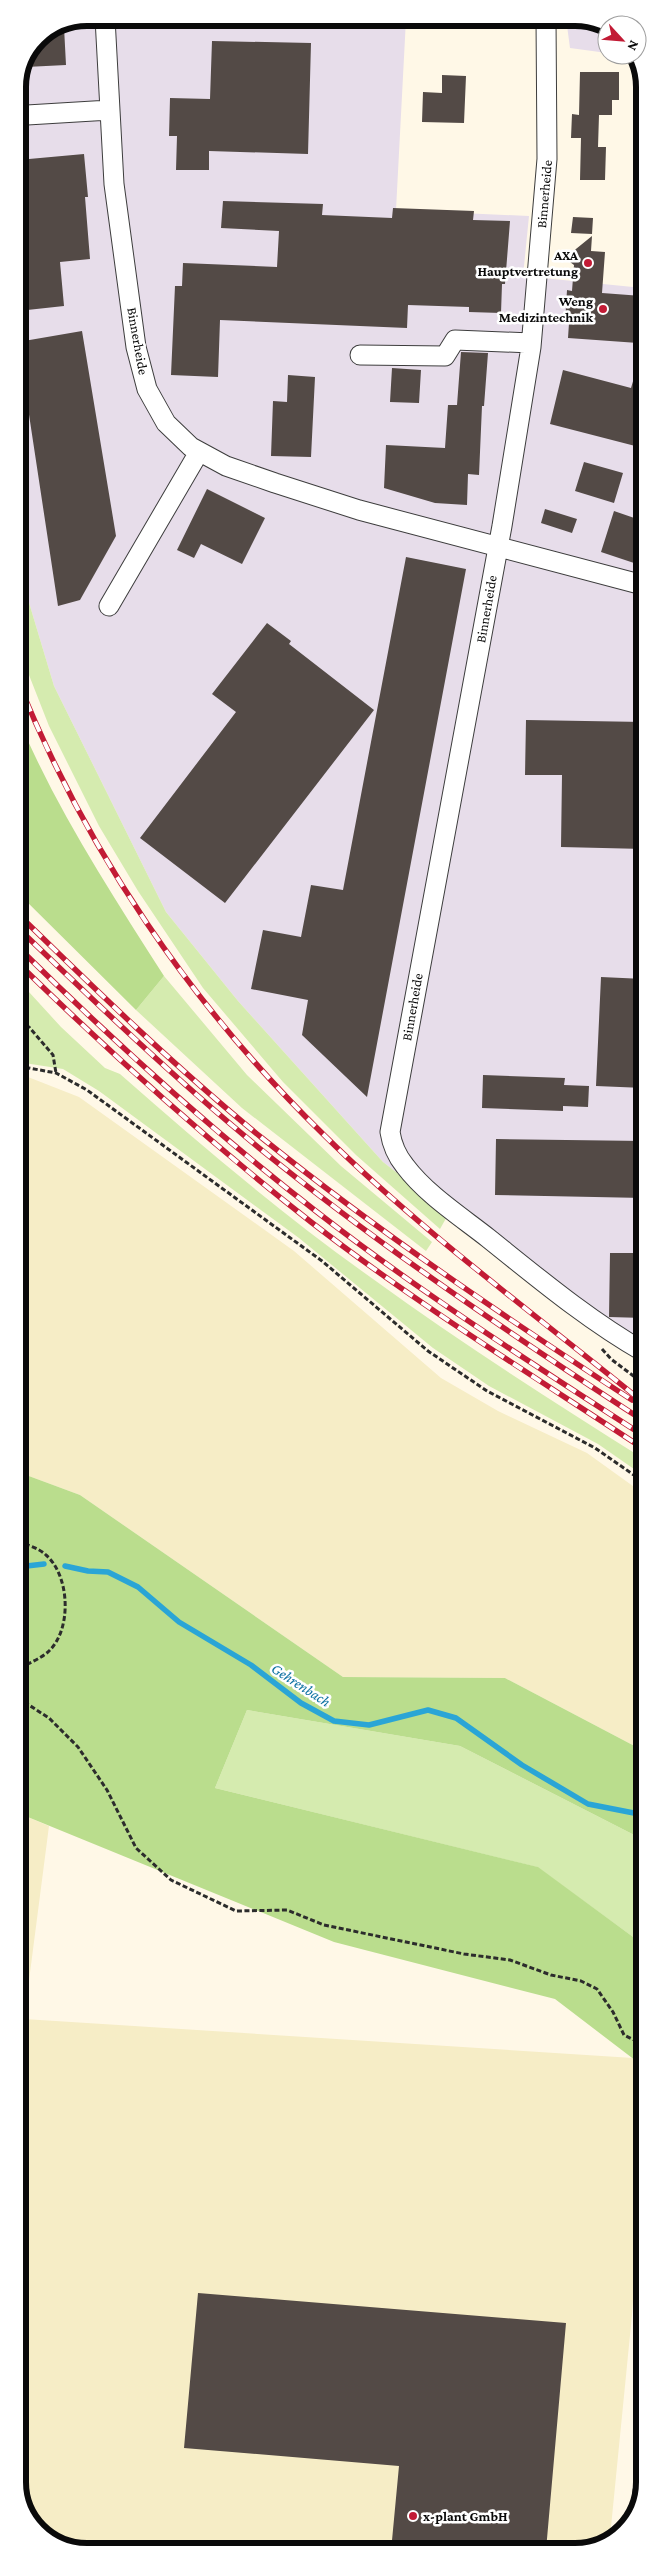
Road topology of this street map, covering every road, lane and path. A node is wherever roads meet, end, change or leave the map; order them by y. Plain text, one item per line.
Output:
1 (105, 26) edge
2 (546, 26) edge
3 (110, 110) junction
4 (27, 115) dead end
5 (531, 343) junction
6 (360, 355) dead end
7 (199, 452) junction
8 (497, 546) junction
9 (636, 583) edge
10 (110, 606) dead end
11 (26, 1027) edge
12 (26, 1067) edge
13 (56, 1073) junction
14 (636, 1348) edge
15 (636, 1476) edge
16 (26, 1545) edge
17 (26, 1664) edge
18 (26, 1703) edge
19 (636, 2041) edge
20 (636, 2468) edge
21 (633, 2500) edge

1 - 3 street, Binnerheide
2 - 5 street, Binnerheide
3 - 4 street
3 - 7 street, Binnerheide
5 - 6 street
5 - 8 street, Binnerheide
7 - 8 street, Binnerheide
7 - 10 street
8 - 9 street, Binnerheide
8 - 14 street, Binnerheide
11 - 13 path
12 - 13 path
13 - 15 path
16 - 17 path
18 - 19 path
20 - 21 path

